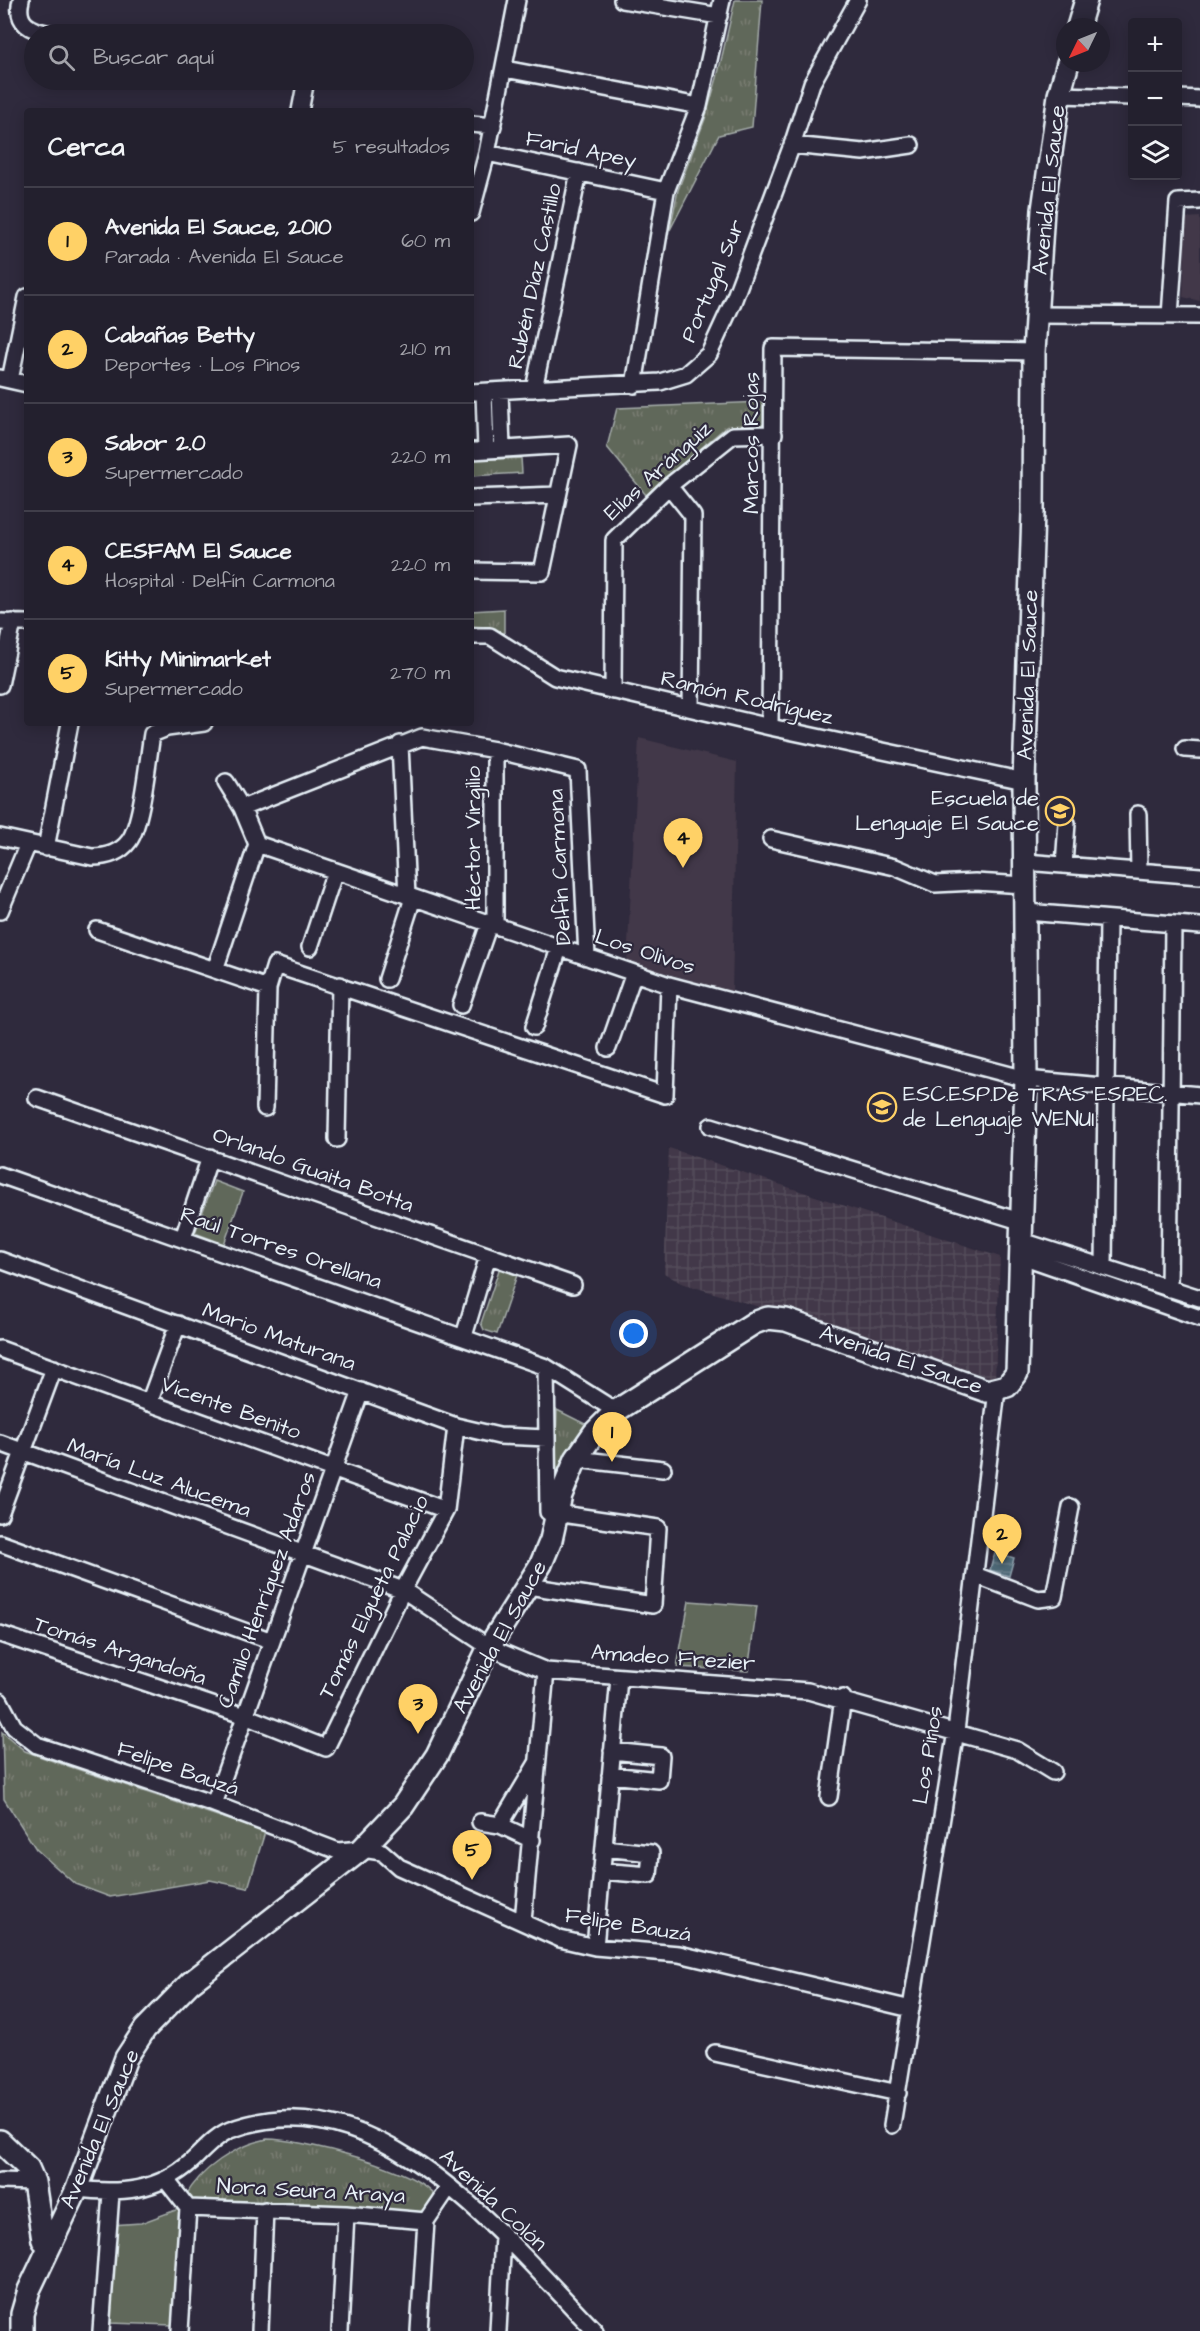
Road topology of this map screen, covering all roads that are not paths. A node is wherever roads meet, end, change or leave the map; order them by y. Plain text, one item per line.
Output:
1 (21, 0) edge
2 (517, 0) edge
3 (622, 0) edge
4 (722, 0) edge
5 (858, 0) edge
6 (1086, 0) edge
7 (719, 16) junction
8 (1081, 18) edge
9 (25, 24) edge
10 (505, 69) junction
11 (1065, 72) edge
12 (304, 90) edge
13 (1059, 95) junction
14 (1128, 97) edge
15 (1182, 98) edge
16 (1200, 99) edge
17 (699, 106) junction
18 (301, 108) edge
19 (474, 124) edge
20 (493, 126) junction
21 (911, 145) dead end
22 (792, 146) junction
23 (487, 153) junction
24 (579, 172) junction
25 (666, 191) junction
26 (1200, 201) edge
27 (474, 202) edge
28 (24, 308) edge
29 (1036, 315) junction
30 (1170, 316) junction
31 (1200, 316) edge
32 (1034, 352) junction
33 (5, 379) edge
34 (24, 383) edge
35 (634, 385) junction
36 (534, 389) junction
37 (500, 391) junction
38 (478, 392) edge
39 (774, 434) junction
40 (502, 449) junction
41 (478, 451) edge
42 (669, 486) junction
43 (558, 495) junction
44 (474, 498) edge
45 (474, 571) edge
46 (13, 622) edge
47 (474, 636) edge
48 (0, 685) edge
49 (613, 691) junction
50 (691, 708) junction
51 (69, 726) edge
52 (182, 726) edge
53 (770, 727) junction
54 (153, 729) edge
55 (400, 744) junction
56 (495, 750) junction
57 (1024, 781) junction
58 (226, 782) dead end
59 (242, 808) junction
60 (1138, 814) dead end
61 (1067, 823) dead end
62 (0, 837) edge
63 (771, 839) dead end
64 (28, 844) junction
65 (257, 844) junction
66 (46, 848) junction
67 (1025, 862) junction
68 (1064, 866) junction
69 (335, 871) junction
70 (1139, 871) junction
71 (1200, 876) edge
72 (1025, 885) junction
73 (410, 897) junction
74 (0, 911) edge
75 (1026, 912) junction
76 (1108, 919) junction
77 (1173, 924) junction
78 (492, 925) junction
79 (1200, 926) edge
80 (97, 930) dead end
81 (310, 947) dead end
82 (559, 948) junction
83 (587, 957) junction
84 (214, 970) junction
85 (634, 973) junction
86 (387, 980) dead end
87 (340, 985) junction
88 (669, 985) junction
89 (268, 988) junction
90 (461, 1005) dead end
91 (534, 1028) dead end
92 (608, 1048) dead end
93 (1026, 1079) junction
94 (1106, 1086) junction
95 (1171, 1092) junction
96 (1200, 1095) edge
97 (37, 1098) dead end
98 (265, 1108) dead end
99 (711, 1126) dead end
100 (337, 1139) dead end
101 (210, 1157) junction
102 (0, 1175) edge
103 (183, 1238) junction
104 (1022, 1240) junction
105 (488, 1256) junction
106 (0, 1260) edge
107 (1104, 1266) junction
108 (573, 1285) dead end
109 (1169, 1289) junction
110 (1200, 1298) edge
111 (1200, 1318) edge
112 (178, 1324) junction
113 (464, 1336) junction
114 (0, 1349) edge
115 (546, 1367) junction
116 (54, 1368) junction
117 (998, 1390) junction
118 (361, 1391) junction
119 (149, 1403) junction
120 (616, 1411) junction
121 (456, 1426) junction
122 (547, 1438) junction
123 (0, 1443) edge
124 (23, 1451) junction
125 (576, 1459) junction
126 (333, 1469) junction
127 (663, 1469) dead end
128 (1071, 1507) dead end
129 (446, 1510) junction
130 (0, 1514) edge
131 (557, 1514) junction
132 (0, 1543) edge
133 (303, 1555) junction
134 (975, 1575) junction
135 (528, 1586) junction
136 (403, 1590) junction
137 (0, 1634) edge
138 (272, 1641) junction
139 (489, 1647) junction
140 (546, 1671) junction
141 (619, 1678) junction
142 (843, 1698) junction
143 (0, 1701) edge
144 (245, 1716) junction
145 (956, 1731) junction
146 (326, 1748) joint
147 (612, 1751) junction
148 (539, 1760) junction
149 (1053, 1772) dead end
150 (610, 1775) junction
151 (829, 1797) dead end
152 (214, 1804) junction
153 (480, 1822) dead end
154 (500, 1825) junction
155 (532, 1840) junction
156 (604, 1848) junction
157 (362, 1849) junction
158 (601, 1871) junction
159 (523, 1921) junction
160 (594, 1947) junction
161 (911, 2009) junction
162 (715, 2053) dead end
163 (898, 2092) junction
164 (892, 2125) dead end
165 (0, 2141) edge
166 (166, 2180) junction
167 (0, 2181) edge
168 (34, 2182) junction
169 (449, 2187) junction
170 (77, 2189) junction
171 (111, 2193) junction
172 (188, 2208) junction
173 (265, 2210) junction
174 (346, 2214) junction
175 (426, 2221) junction
176 (503, 2236) junction
177 (48, 2245) junction
178 (581, 2324) edge
179 (22, 2331) edge
180 (101, 2331) edge
181 (180, 2331) edge
182 (260, 2331) edge
183 (340, 2331) edge
184 (419, 2331) edge
185 (498, 2331) edge
186 (595, 2331) edge

1 - 9 street
2 - 10 street
3 - 7 street
4 - 7 street
5 - 22 street, Portugal Sur
6 - 8 street
7 - 17 street
10 - 17 street
10 - 20 street
11 - 13 street, Avenida El Sauce
12 - 18 street
13 - 14 street
13 - 29 street, Avenida El Sauce
15 - 16 street
17 - 25 street
19 - 20 street
20 - 23 street
21 - 22 street
22 - 35 street, Portugal Sur
23 - 24 street, Farid Apey
23 - 27 street
24 - 25 street, Farid Apey
24 - 36 street, Rubén Díaz Castillo
25 - 35 street
26 - 30 street
28 - 33 street
29 - 30 street
29 - 32 street, Avenida El Sauce
30 - 31 street
32 - 39 street, Marcos Rojas
32 - 57 street, Avenida El Sauce
33 - 34 street
35 - 36 street, Portugal Sur
36 - 37 street, Portugal Sur
37 - 38 street, Portugal Sur
37 - 40 street
38 - 41 street
39 - 42 street, Elías Aránguiz
39 - 53 street, Marcos Rojas
40 - 41 street
40 - 43 street
42 - 49 street, Elías Aránguiz
42 - 50 street
43 - 44 street
43 - 45 street
46 - 48 street
47 - 49 street, Ramón Rodríguez
49 - 50 street, Ramón Rodríguez
50 - 53 street, Ramón Rodríguez
51 - 66 street
52 - 54 street
53 - 57 street, Ramón Rodríguez
54 - 66 street
55 - 56 street, Delfín Carmona
55 - 59 street, Delfín Carmona
55 - 73 street
56 - 78 street, Héctor Virgilio
56 - 83 street, Delfín Carmona
57 - 67 street, Avenida El Sauce
58 - 59 street
59 - 65 street
60 - 70 street
61 - 68 street
62 - 64 street
63 - 72 street
64 - 66 street
64 - 74 street
65 - 69 street, Los Olivos
65 - 84 street
67 - 68 street
67 - 72 street, Avenida El Sauce
68 - 70 street
69 - 73 street, Los Olivos
69 - 81 street
70 - 71 street
72 - 75 street, Avenida El Sauce
73 - 78 street, Los Olivos
73 - 86 street
75 - 76 street
75 - 93 street, Avenida El Sauce
76 - 77 street
76 - 94 street
77 - 79 street
77 - 95 street
78 - 82 street, Los Olivos
78 - 90 street, Héctor Virgilio
80 - 84 street
82 - 83 street, Los Olivos
82 - 91 street, Delfín Carmona
83 - 85 street, Los Olivos
84 - 89 street
85 - 88 street, Los Olivos
85 - 92 street
87 - 88 street
87 - 89 street
87 - 100 street
88 - 93 street, Los Olivos
89 - 98 street
93 - 94 street, Los Olivos
93 - 104 street, Avenida El Sauce
94 - 95 street, Los Olivos
94 - 107 street
95 - 96 street, Los Olivos
95 - 109 street
97 - 101 street, Orlando Guaita Botta
99 - 104 street
101 - 103 street
101 - 105 street, Orlando Guaita Botta
102 - 103 street, Raúl Torres Orellana
103 - 113 street, Raúl Torres Orellana
104 - 107 street
104 - 111 street
104 - 117 street, Avenida El Sauce
105 - 108 street, Orlando Guaita Botta
105 - 113 street
106 - 112 street, Mario Maturana
107 - 109 street
109 - 110 street
112 - 118 street, Mario Maturana
112 - 119 street
113 - 115 street, Raúl Torres Orellana
114 - 116 street, Vicente Benito
115 - 120 street, Raúl Torres Orellana
115 - 122 street
116 - 119 street, Vicente Benito
116 - 124 street
117 - 120 street, Avenida El Sauce
117 - 134 street, Los Pinos
118 - 121 street, Mario Maturana
118 - 126 street, Camilo Henríquez Adaros
119 - 126 street, Vicente Benito
120 - 125 street, Avenida El Sauce
121 - 122 street, Mario Maturana
121 - 129 street, Tomás Elgueta Palacio
122 - 131 street
123 - 124 street, María Luz Alucema
124 - 130 street
124 - 133 street, María Luz Alucema
125 - 127 street
125 - 131 street, Avenida El Sauce
126 - 129 street, Vicente Benito
126 - 133 street, Camilo Henríquez Adaros
128 - 134 street
129 - 136 street, Tomás Elgueta Palacio
131 - 135 street, Avenida El Sauce
131 - 135 street
132 - 138 street
133 - 136 street, Amadeo Frezier
133 - 138 street, Camilo Henríquez Adaros
134 - 145 street, Los Pinos
135 - 139 street, Avenida El Sauce
136 - 139 street, Amadeo Frezier
136 - 146 street, Tomás Elgueta Palacio
137 - 144 street, Tomás Argandoña
138 - 144 street, Camilo Henríquez Adaros
139 - 140 street, Amadeo Frezier
139 - 157 street, Avenida El Sauce
140 - 141 street, Amadeo Frezier
140 - 148 street
141 - 142 street, Amadeo Frezier
141 - 147 street
142 - 145 street, Amadeo Frezier
142 - 151 street
143 - 152 street, Felipe Bauzá
144 - 146 street, Tomás Argandoña
144 - 152 street, Camilo Henríquez Adaros
145 - 149 street, Amadeo Frezier
145 - 161 street, Los Pinos
147 - 150 street
147 - 150 street
148 - 154 street
148 - 155 street
150 - 156 street
152 - 157 street, Felipe Bauzá
153 - 154 street
154 - 155 street
155 - 159 street
156 - 158 street
156 - 158 street
157 - 159 street, Felipe Bauzá
157 - 170 street, Avenida El Sauce
158 - 160 street
159 - 160 street, Felipe Bauzá
160 - 161 street, Felipe Bauzá
161 - 163 street, Los Pinos
162 - 163 street
163 - 164 street, Los Pinos
165 - 168 street
166 - 169 street, Avenida Colón
166 - 171 street, Avenida Colón
166 - 172 street, Nora Seura Araya
167 - 168 street
168 - 177 street
169 - 175 street, Nora Seura Araya
169 - 176 street, Avenida Colón
170 - 171 street, Avenida Colón
170 - 177 street, Avenida El Sauce
171 - 180 street
172 - 173 street, Nora Seura Araya
172 - 181 street
173 - 174 street, Nora Seura Araya
173 - 182 street
174 - 175 street, Nora Seura Araya
174 - 183 street
175 - 184 street
176 - 178 street, Avenida Colón
176 - 185 street
177 - 179 street, Avenida El Sauce
178 - 186 street, Avenida Colón

